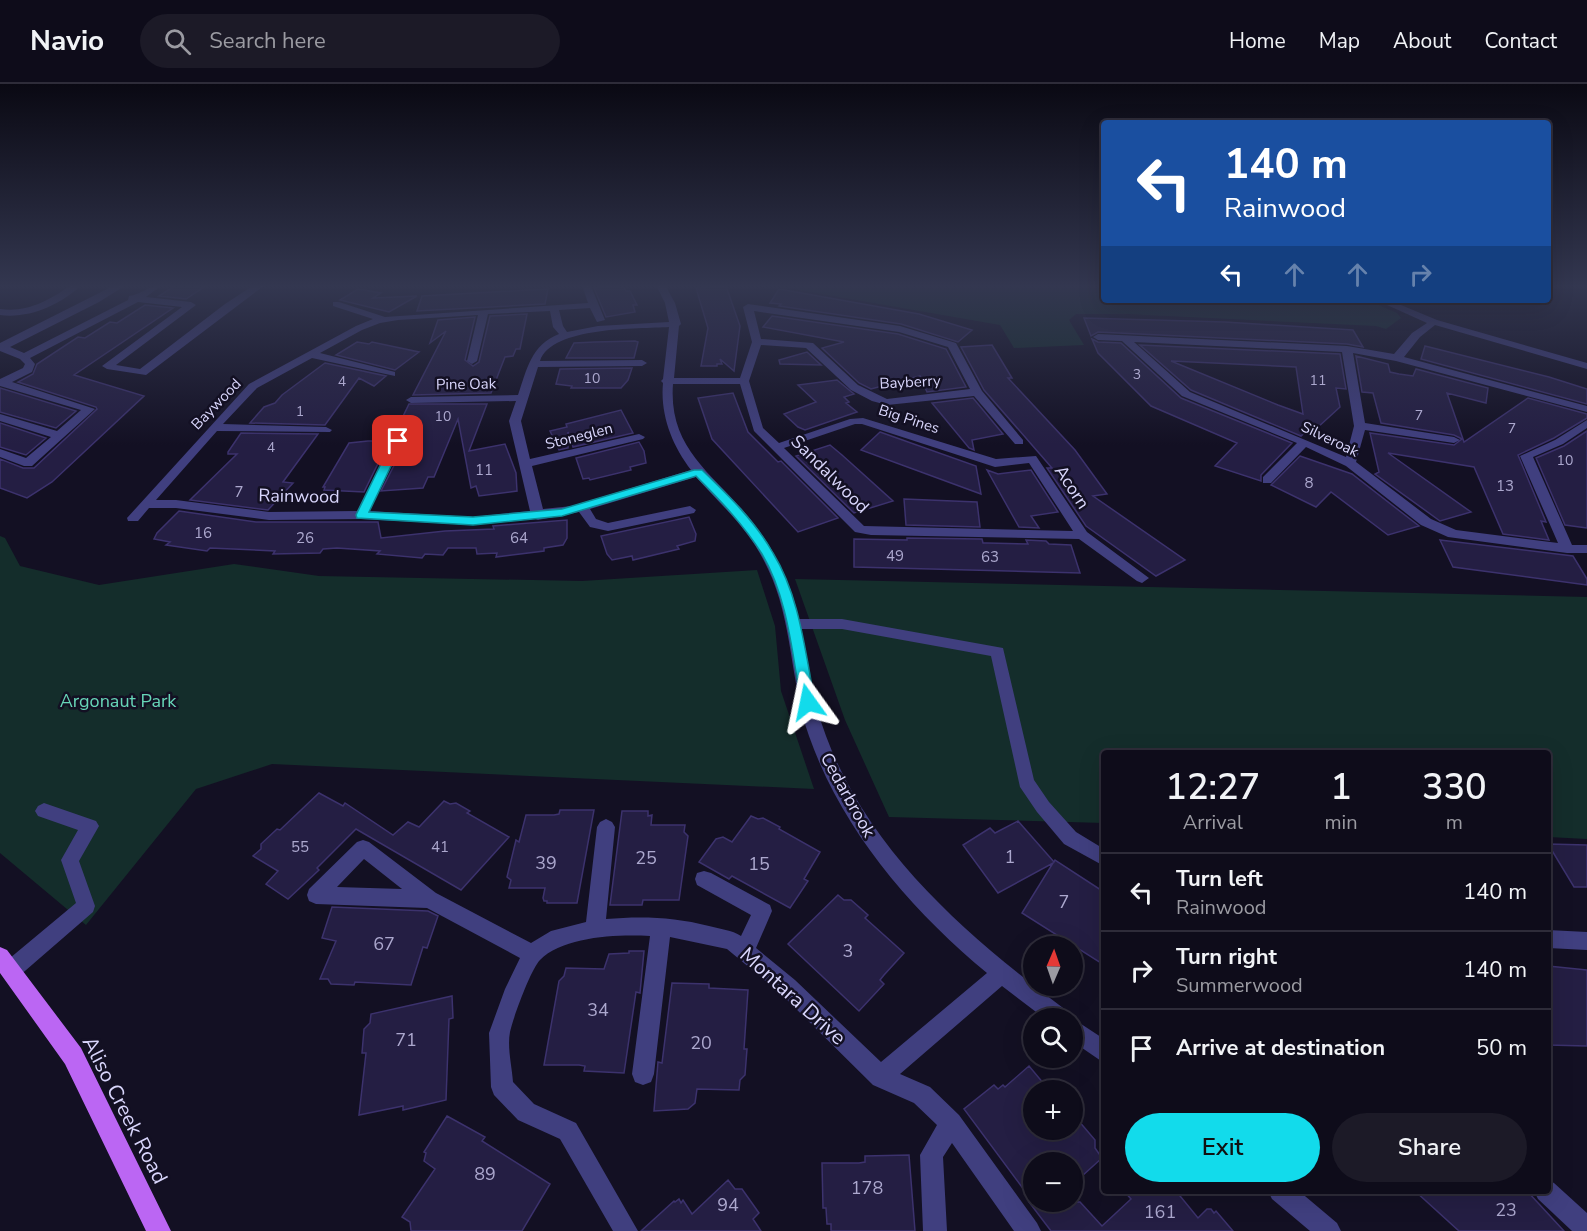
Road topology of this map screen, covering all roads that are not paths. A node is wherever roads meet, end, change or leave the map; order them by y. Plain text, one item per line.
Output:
1 (1124, 338) edge
2 (18, 339) edge
3 (60, 339) edge
4 (145, 339) edge
5 (186, 339) edge
6 (339, 339) edge
7 (478, 339) edge
8 (559, 339) edge
9 (675, 339) edge
10 (756, 339) edge
11 (931, 339) edge
12 (1135, 339) edge
13 (1413, 339) edge
14 (1491, 339) edge
15 (757, 342) junction
16 (1, 347) edge
17 (1347, 349) junction
18 (309, 354) junction
19 (24, 357) junction
20 (1397, 358) junction
21 (472, 361) dead end
22 (642, 363) dead end
23 (533, 364) junction
24 (1587, 366) edge
25 (391, 374) dead end
26 (666, 381) junction
27 (744, 381) junction
28 (2, 383) edge
29 (977, 392) junction
30 (521, 398) junction
31 (411, 400) dead end
32 (1587, 409) edge
33 (0, 417) edge
34 (1587, 423) edge
35 (1360, 426) junction
36 (214, 427) junction
37 (326, 430) dead end
38 (60, 436) junction
39 (639, 437) dead end
40 (1454, 440) dead end
41 (398, 441) dead end
42 (1019, 442) dead end
43 (1305, 442) junction
44 (777, 447) junction
45 (0, 453) edge
46 (1032, 459) joint
47 (1350, 463) junction
48 (526, 464) junction
49 (698, 472) junction
50 (1267, 480) dead end
51 (146, 504) junction
52 (583, 507) junction
53 (690, 510) dead end
54 (361, 515) junction
55 (538, 516) junction
56 (133, 518) dead end
57 (1082, 535) junction
58 (1567, 549) junction
59 (1587, 549) edge
60 (1142, 578) dead end
61 (794, 624) junction
62 (44, 811) dead end
63 (606, 827) dead end
64 (1101, 856) edge
65 (704, 879) dead end
66 (429, 899) junction
67 (661, 927) junction
68 (595, 929) junction
69 (1551, 939) edge
70 (1587, 941) edge
71 (744, 951) junction
72 (532, 954) junction
73 (5, 963) edge
74 (1001, 974) junction
75 (1046, 1008) edge
76 (1083, 1036) edge
77 (1101, 1050) edge
78 (643, 1074) dead end
79 (881, 1077) junction
80 (951, 1123) junction
81 (1284, 1194) edge
82 (1549, 1194) edge
83 (1587, 1228) edge
84 (159, 1231) edge
85 (626, 1231) edge
86 (935, 1231) edge
87 (1029, 1231) edge
88 (1329, 1231) edge

1 - 43 street, Silveroak
2 - 16 street
3 - 19 street
4 - 5 street
6 - 18 street, Baywood
7 - 21 street
8 - 23 street
9 - 26 street, Cedarbrook
10 - 15 street
11 - 29 street
12 - 17 street
13 - 20 street
14 - 24 street
15 - 27 street
15 - 29 street, Bayberry
16 - 19 street
17 - 20 street
17 - 35 street
18 - 25 street
18 - 36 street, Baywood
19 - 28 street
20 - 32 street
22 - 23 street
23 - 30 street
26 - 27 street
26 - 49 street, Cedarbrook
27 - 44 street, Sandalwood
28 - 38 street
29 - 42 street
30 - 31 street, Pine Oak
30 - 48 street
33 - 38 street
34 - 58 street
35 - 40 street
35 - 47 street
36 - 37 street
36 - 51 street, Baywood
38 - 45 street
39 - 48 street, Stoneglen
41 - 54 street
43 - 47 street, Silveroak
43 - 50 street
44 - 46 street, Big Pines
44 - 57 street, Sandalwood
46 - 57 street, Acorn
47 - 58 street, Silveroak
48 - 55 street
49 - 52 street, Rainwood
49 - 61 street, Cedarbrook
51 - 54 street, Rainwood
51 - 56 street, Baywood
52 - 53 street
52 - 55 street, Rainwood
54 - 55 street, Rainwood
57 - 60 street
58 - 59 street, Silveroak
61 - 64 street
61 - 74 street, Cedarbrook
62 - 73 street
63 - 68 street
65 - 71 street
66 - 66 street
66 - 72 street
67 - 68 street, Montara Drive
67 - 71 street, Montara Drive
67 - 78 street
68 - 72 street, Montara Drive
69 - 70 street
71 - 79 street, Montara Drive
72 - 85 street
73 - 84 main road, Aliso Creek Road
74 - 75 street, Cedarbrook
74 - 79 street
76 - 77 street
79 - 80 street, Montara Drive
80 - 86 street
80 - 87 street, Montara Drive
81 - 88 street
82 - 83 street

